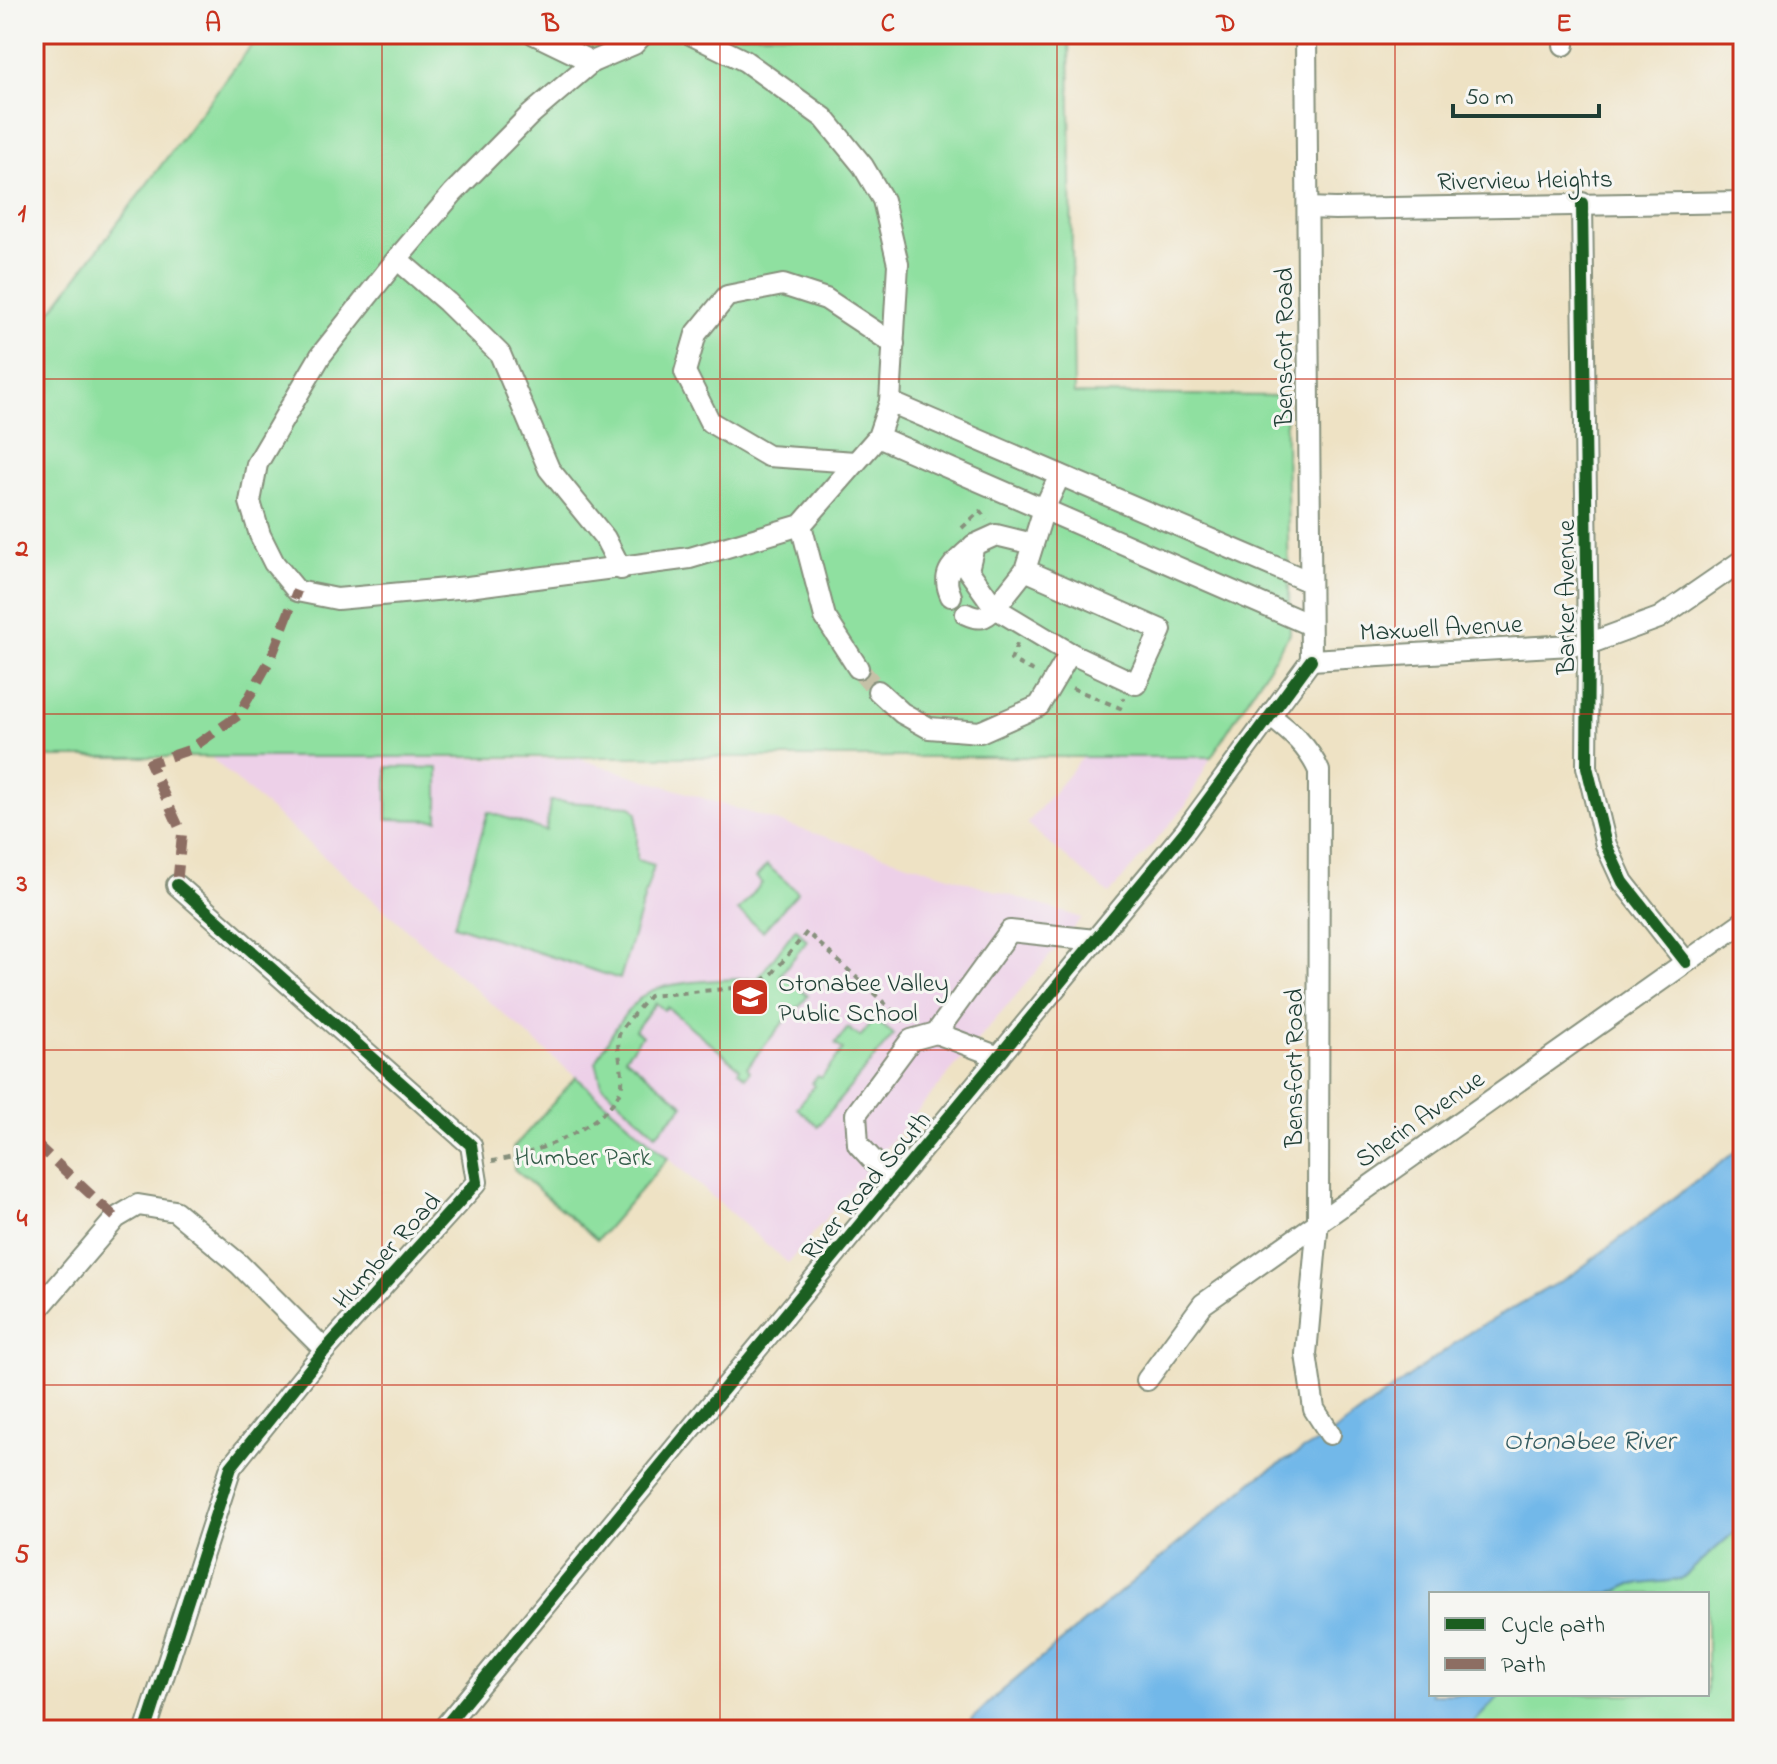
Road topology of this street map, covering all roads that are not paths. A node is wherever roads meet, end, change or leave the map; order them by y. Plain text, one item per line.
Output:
1 (534, 34) edge
2 (643, 34) edge
3 (690, 34) edge
4 (1306, 34) edge
5 (592, 62) junction
6 (1743, 202) edge
7 (1582, 203) junction
8 (1308, 208) junction
9 (397, 259) junction
10 (894, 344) junction
11 (890, 402) junction
12 (878, 437) junction
13 (855, 462) junction
14 (1060, 475) junction
15 (1044, 509) junction
16 (801, 525) junction
17 (1033, 544) junction
18 (974, 545) junction
19 (1743, 560) edge
20 (621, 569) junction
21 (1025, 570) junction
22 (1310, 582) junction
23 (951, 596) dead end
24 (995, 608) junction
25 (966, 614) dead end
26 (1310, 625) junction
27 (1588, 644) junction
28 (1070, 653) junction
29 (1311, 660) junction
30 (858, 668) tunnel mouth
31 (878, 691) tunnel mouth
32 (1270, 716) junction
33 (177, 885) dead end
34 (1743, 922) edge
35 (1095, 940) junction
36 (1686, 962) junction
37 (936, 1033) junction
38 (999, 1057) junction
39 (894, 1183) junction
40 (1318, 1221) junction
41 (34, 1314) edge
42 (325, 1350) junction
43 (1147, 1380) dead end
44 (1330, 1434) dead end
45 (146, 1730) edge
46 (442, 1730) edge

1 - 5 street
2 - 5 street
3 - 10 street
4 - 8 street, Bensfort Road
5 - 9 street
6 - 7 street, Riverview Heights
7 - 8 street, Riverview Heights
7 - 27 street, Barker Avenue
8 - 22 street, Bensfort Road
9 - 20 street
9 - 20 street
10 - 11 street
10 - 13 street
11 - 12 street
11 - 14 street
12 - 13 street
12 - 15 street
13 - 16 street
14 - 15 street
14 - 22 street
15 - 17 street
15 - 26 street
16 - 20 street
16 - 30 street
17 - 18 street
17 - 21 street
18 - 23 street
18 - 24 street
19 - 27 street, Maxwell Avenue
21 - 24 street
21 - 28 street
22 - 26 street, Bensfort Road
24 - 25 street
24 - 28 street
26 - 29 street, Bensfort Road
27 - 29 street, Maxwell Avenue
27 - 36 street, Barker Avenue
28 - 31 street
29 - 32 street, River Road South
32 - 35 street, River Road South
32 - 40 street, Bensfort Road
33 - 42 street, Humber Road
34 - 36 street, Sherin Avenue
35 - 37 street
35 - 38 street, River Road South
36 - 40 street, Sherin Avenue
37 - 38 street
37 - 39 street
38 - 39 street, River Road South
39 - 46 street, River Road South
40 - 43 street, Sherin Avenue
40 - 44 street, Bensfort Road
41 - 42 street
42 - 45 street, Humber Road

